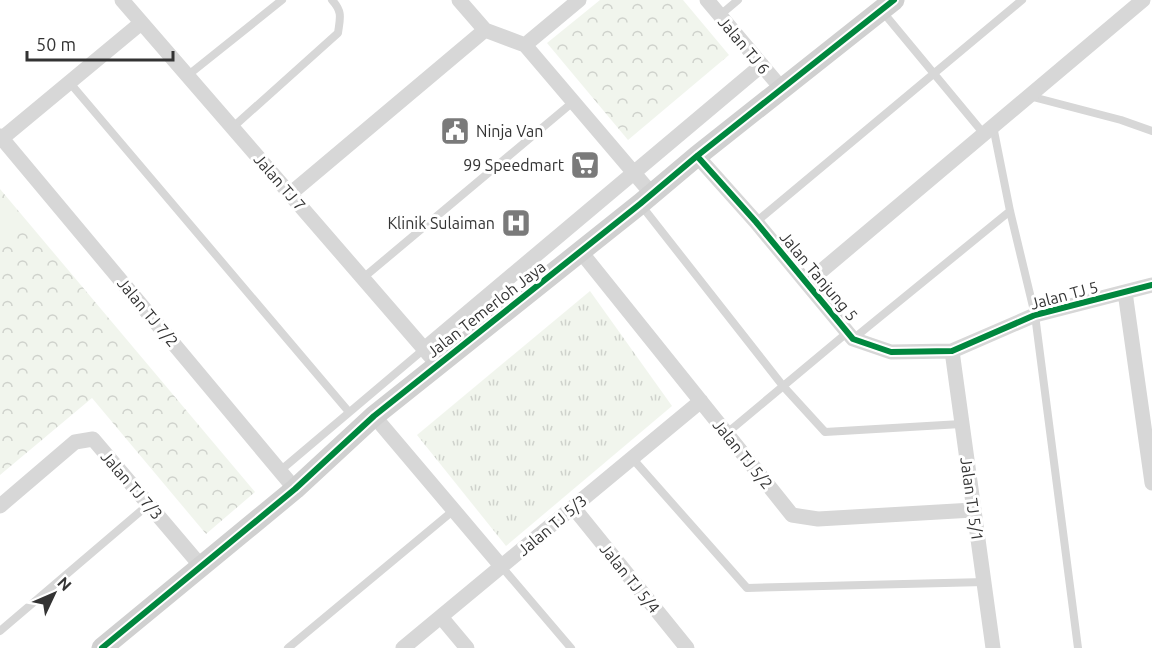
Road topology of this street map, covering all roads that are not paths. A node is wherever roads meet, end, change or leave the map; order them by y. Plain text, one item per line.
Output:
1 (143, 0) edge
2 (282, 0) edge
3 (332, 0) edge
4 (459, 0) edge
5 (579, 0) edge
6 (707, 0) edge
7 (738, 0) edge
8 (1022, 0) edge
9 (1143, 0) edge
10 (126, 5) edge
11 (887, 5) edge
12 (719, 16) junction
13 (141, 23) junction
14 (485, 30) junction
15 (525, 45) junction
16 (762, 66) junction
17 (933, 74) junction
18 (187, 76) junction
19 (70, 83) junction
20 (782, 89) junction
21 (1029, 96) junction
22 (573, 102) junction
23 (232, 128) junction
24 (989, 130) junction
25 (1152, 131) edge
26 (1, 138) edge
27 (697, 156) junction
28 (633, 173) junction
29 (290, 194) junction
30 (645, 199) junction
31 (1010, 211) junction
32 (756, 222) junction
33 (581, 252) junction
34 (362, 279) junction
35 (807, 283) junction
36 (1152, 285) edge
37 (1125, 292) junction
38 (1035, 315) junction
39 (850, 335) junction
40 (952, 351) junction
41 (431, 357) junction
42 (783, 386) junction
43 (701, 401) junction
44 (349, 412) junction
45 (374, 416) junction
46 (961, 424) junction
47 (727, 433) junction
48 (632, 458) junction
49 (281, 470) junction
50 (1152, 480) edge
51 (295, 489) junction
52 (149, 504) junction
53 (0, 506) edge
54 (573, 507) junction
55 (454, 510) junction
56 (973, 510) junction
57 (200, 566) junction
58 (501, 566) junction
59 (985, 582) junction
60 (441, 617) junction
61 (0, 631) edge
62 (102, 648) edge
63 (288, 648) edge
64 (403, 648) edge
65 (466, 648) edge
66 (571, 648) edge
67 (687, 648) edge
68 (993, 648) edge
69 (1078, 648) edge

1 - 10 street
2 - 18 lane
3 - 23 lane
4 - 14 street
5 - 15 street
6 - 12 street, Jalan TJ 6
7 - 12 lane
8 - 17 lane
9 - 21 street
10 - 13 street, Jalan TJ 7
11 - 17 lane
11 - 20 street, Jalan Temerloh Jaya
12 - 16 street, Jalan TJ 6
13 - 18 street, Jalan TJ 7
13 - 19 street
14 - 15 street
14 - 29 street
15 - 22 street
16 - 20 street, Jalan TJ 6
16 - 28 street
17 - 24 lane
17 - 32 lane
18 - 23 street, Jalan TJ 7
19 - 26 street
19 - 44 lane
20 - 27 street, Jalan Temerloh Jaya
21 - 24 street
21 - 25 lane
22 - 28 street
22 - 34 lane
23 - 29 street, Jalan TJ 7
24 - 31 lane
24 - 35 street
26 - 49 street, Jalan TJ 7/2
27 - 30 street, Jalan Temerloh Jaya
27 - 32 street, Jalan Tanjung 5
28 - 30 street
28 - 41 street
29 - 34 street, Jalan TJ 7
30 - 33 street, Jalan Temerloh Jaya
30 - 42 lane
31 - 38 lane
31 - 39 lane
32 - 35 street, Jalan Tanjung 5
33 - 41 street, Jalan Temerloh Jaya
33 - 43 street, Jalan TJ 5/2
34 - 41 street, Jalan TJ 7
35 - 39 street, Jalan Tanjung 5
36 - 37 street, Jalan TJ 5
37 - 38 street, Jalan TJ 5
37 - 50 street
38 - 40 street, Jalan TJ 5
38 - 69 lane
39 - 40 street, Jalan Tanjung 5
39 - 42 lane
40 - 46 street, Jalan TJ 5/1
41 - 44 lane
41 - 45 street, Jalan Temerloh Jaya
42 - 46 lane
42 - 47 lane
43 - 47 street, Jalan TJ 5/2
43 - 48 street, Jalan TJ 5/3
44 - 49 lane
45 - 51 street, Jalan Temerloh Jaya
45 - 55 street
46 - 56 street, Jalan TJ 5/1
47 - 56 street, Jalan TJ 5/2
48 - 54 street, Jalan TJ 5/3
48 - 59 lane
49 - 51 street, Jalan TJ 7/2
51 - 57 street, Jalan Temerloh Jaya
52 - 53 street, Jalan TJ 7/3
52 - 57 street, Jalan TJ 7/3
52 - 61 lane
54 - 58 street, Jalan TJ 5/3
54 - 67 street, Jalan TJ 5/4
55 - 58 street
55 - 63 lane
56 - 59 street, Jalan TJ 5/1
57 - 62 street, Jalan Temerloh Jaya
58 - 60 street, Jalan TJ 5/3
58 - 66 lane
59 - 68 street, Jalan TJ 5/1
60 - 64 street, Jalan TJ 5/3
60 - 65 street

